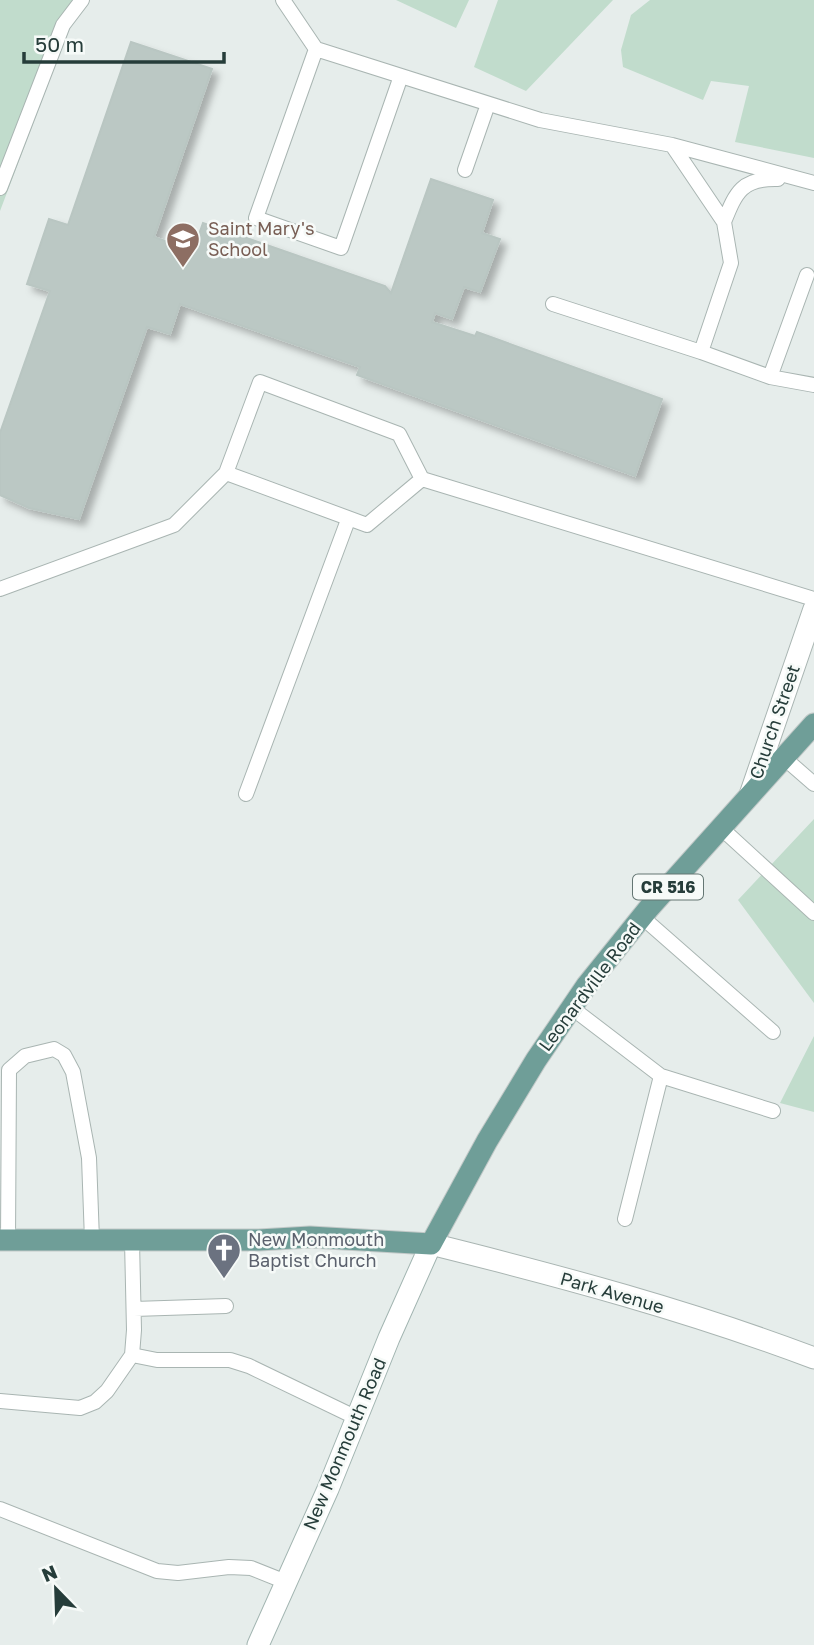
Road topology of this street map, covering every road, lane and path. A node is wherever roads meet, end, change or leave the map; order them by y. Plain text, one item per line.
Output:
1 (82, 0) edge
2 (284, 0) edge
3 (316, 49) junction
4 (401, 76) junction
5 (488, 104) junction
6 (672, 145) junction
7 (465, 170) dead end
8 (797, 179) junction
9 (814, 183) edge
10 (0, 188) edge
11 (724, 222) junction
12 (807, 275) dead end
13 (553, 304) dead end
14 (701, 352) junction
15 (770, 377) junction
16 (814, 385) edge
17 (226, 472) junction
18 (422, 479) junction
19 (348, 520) junction
20 (0, 589) edge
21 (814, 599) edge
22 (814, 609) edge
23 (814, 724) edge
24 (783, 757) junction
25 (814, 784) edge
26 (246, 794) dead end
27 (750, 795) junction
28 (720, 827) junction
29 (814, 914) edge
30 (642, 917) junction
31 (572, 1008) junction
32 (773, 1032) dead end
33 (661, 1076) junction
34 (773, 1111) dead end
35 (625, 1219) dead end
36 (4, 1240) edge
37 (92, 1240) junction
38 (132, 1241) junction
39 (431, 1244) junction
40 (226, 1306) dead end
41 (134, 1308) junction
42 (132, 1355) junction
43 (814, 1358) edge
44 (0, 1401) edge
45 (357, 1418) junction
46 (0, 1508) edge
47 (286, 1582) junction
48 (258, 1645) edge

1 - 10 lane
2 - 3 lane
3 - 4 lane
3 - 4 lane
4 - 5 lane
5 - 6 lane
5 - 7 lane
6 - 8 lane
6 - 11 lane
8 - 9 lane
8 - 11 lane
11 - 14 lane
12 - 15 lane
13 - 14 lane
14 - 15 lane
15 - 16 lane
17 - 18 lane
17 - 19 lane
17 - 20 lane
18 - 19 lane
18 - 21 lane
19 - 26 lane
22 - 27 street, Church Street
23 - 24 main road, Leonardville Road / CR 516
24 - 25 lane
24 - 27 main road, Leonardville Road / CR 516
27 - 28 main road, Leonardville Road / CR 516
28 - 29 lane
28 - 30 main road, Leonardville Road / CR 516
30 - 31 main road, Leonardville Road / CR 516
30 - 32 lane
31 - 33 lane
31 - 39 main road, Leonardville Road / CR 516
33 - 34 lane
33 - 35 lane
36 - 37 main road
36 - 37 lane
37 - 38 main road
38 - 39 main road
38 - 41 lane
39 - 43 street, Park Avenue
39 - 45 street, New Monmouth Road
40 - 41 lane
41 - 42 lane
42 - 44 lane
42 - 45 lane
45 - 47 street, New Monmouth Road
46 - 47 lane
47 - 48 street, New Monmouth Road

